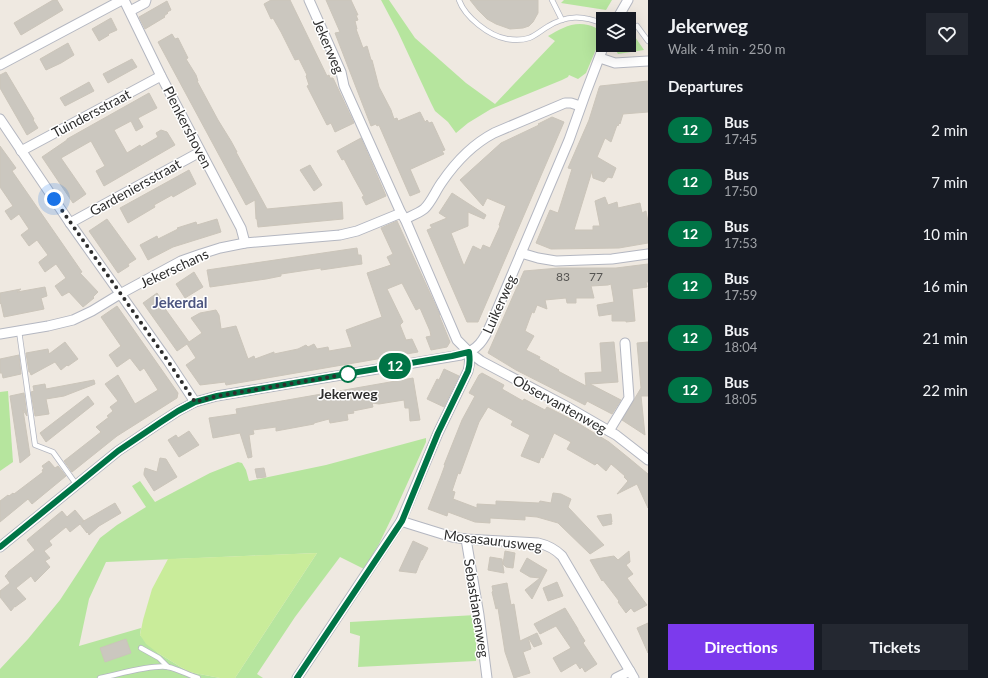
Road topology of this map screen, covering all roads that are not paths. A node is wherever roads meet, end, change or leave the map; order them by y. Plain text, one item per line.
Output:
1 (123, 0) edge
2 (146, 0) edge
3 (309, 0) edge
4 (459, 0) edge
5 (552, 0) edge
6 (628, 0) edge
7 (130, 11) junction
8 (621, 12) edge
9 (562, 20) junction
10 (596, 21) edge
11 (637, 26) dead end
12 (648, 42) edge
13 (602, 52) edge
14 (600, 58) junction
15 (648, 61) edge
16 (0, 65) edge
17 (161, 76) junction
18 (580, 106) junction
19 (0, 119) edge
20 (21, 151) junction
21 (200, 152) junction
22 (403, 216) junction
23 (70, 223) junction
24 (245, 243) junction
25 (521, 252) junction
26 (648, 254) edge
27 (120, 294) junction
28 (19, 331) junction
29 (0, 334) edge
30 (625, 343) dead end
31 (469, 352) junction
32 (195, 402) junction
33 (609, 431) junction
34 (648, 460) edge
35 (76, 484) junction
36 (402, 521) junction
37 (466, 539) junction
38 (0, 547) edge
39 (141, 648) dead end
40 (168, 667) junction
41 (632, 674) edge
42 (100, 678) edge
43 (198, 678) edge
44 (297, 678) edge
45 (487, 678) edge
46 (616, 678) edge

1 - 7 street, Plenkershoven
1 - 16 street
2 - 7 street
3 - 22 street, Jekerweg
4 - 9 lane
5 - 9 lane
6 - 8 street
7 - 17 street, Plenkershoven
9 - 10 lane
11 - 12 lane
13 - 14 street, Luikerweg
14 - 15 street
14 - 18 street, Luikerweg
17 - 20 street, Tuindersstraat
17 - 21 street, Plenkershoven
18 - 22 street, Jekerschans
18 - 25 street, Luikerweg
19 - 20 street
20 - 23 street
21 - 23 street, Gardeniersstraat
21 - 24 street, Plenkershoven
22 - 24 street, Jekerschans
22 - 31 street, Jekerweg
23 - 27 street
24 - 27 street, Jekerschans
25 - 26 street
25 - 31 street, Luikerweg
27 - 28 street, Jekerschans
27 - 32 street
28 - 29 street, Jekerschans
28 - 35 lane
30 - 33 street
31 - 32 street
31 - 33 street, Observantenweg
31 - 36 street
32 - 35 street
33 - 34 street, Observantenweg
35 - 38 street
36 - 37 street, Mosasaurusweg
36 - 44 street
37 - 41 street, Mosasaurusweg
37 - 45 street, Sebastianenweg
39 - 40 lane
40 - 42 lane
40 - 43 lane
41 - 46 street

